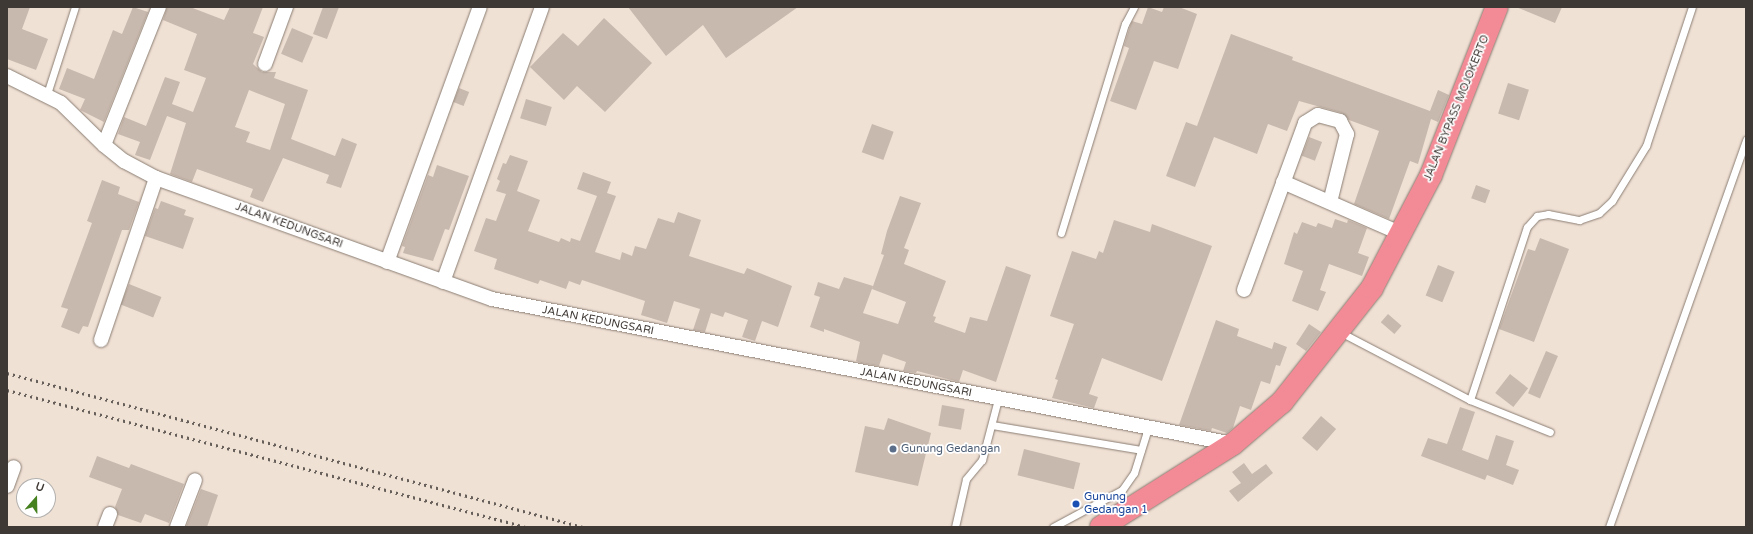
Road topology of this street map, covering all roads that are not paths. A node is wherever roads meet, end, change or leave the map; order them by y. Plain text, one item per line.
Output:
1 (75, 7) edge
2 (159, 7) edge
3 (286, 7) edge
4 (480, 7) edge
5 (542, 7) edge
6 (1134, 7) edge
7 (1497, 7) edge
8 (1692, 7) edge
9 (265, 64) dead end
10 (7, 76) edge
11 (47, 94) junction
12 (1746, 140) edge
13 (104, 145) junction
14 (156, 178) junction
15 (1283, 182) junction
16 (1330, 202) junction
17 (1061, 233) dead end
18 (1400, 233) junction
19 (387, 262) junction
20 (443, 282) junction
21 (1244, 290) dead end
22 (1338, 330) junction
23 (101, 340) dead end
24 (998, 399) junction
25 (1470, 400) junction
26 (992, 425) junction
27 (1148, 428) junction
28 (1550, 432) dead end
29 (1233, 444) junction
30 (1141, 450) junction
31 (14, 467) dead end
32 (194, 480) dead end
33 (7, 486) edge
34 (110, 514) dead end
35 (105, 527) edge
36 (178, 527) edge
37 (955, 527) edge
38 (1052, 527) edge
39 (1101, 527) edge
40 (1609, 527) edge

1 - 11 lane
2 - 13 street
3 - 9 street
4 - 19 street
5 - 20 street
6 - 17 lane
7 - 18 highway, JALAN BYPASS MOJOKERTO
8 - 25 lane
10 - 11 street, JALAN KEDUNGSARI
11 - 13 street, JALAN KEDUNGSARI
12 - 40 lane
13 - 14 street, JALAN KEDUNGSARI
14 - 19 street, JALAN KEDUNGSARI
14 - 23 street
15 - 16 street
15 - 16 street
15 - 21 street
16 - 18 street
18 - 22 highway, JALAN BYPASS MOJOKERTO
19 - 20 street, JALAN KEDUNGSARI
20 - 24 street, JALAN KEDUNGSARI
22 - 25 lane
22 - 29 highway, JALAN BYPASS MOJOKERTO
24 - 26 lane
24 - 27 street, JALAN KEDUNGSARI
25 - 28 lane
26 - 30 lane
26 - 37 lane
27 - 29 street, JALAN KEDUNGSARI
27 - 30 lane
29 - 39 highway, JALAN BYPASS MOJOKERTO
30 - 38 lane
31 - 33 street
32 - 36 street
34 - 35 street

